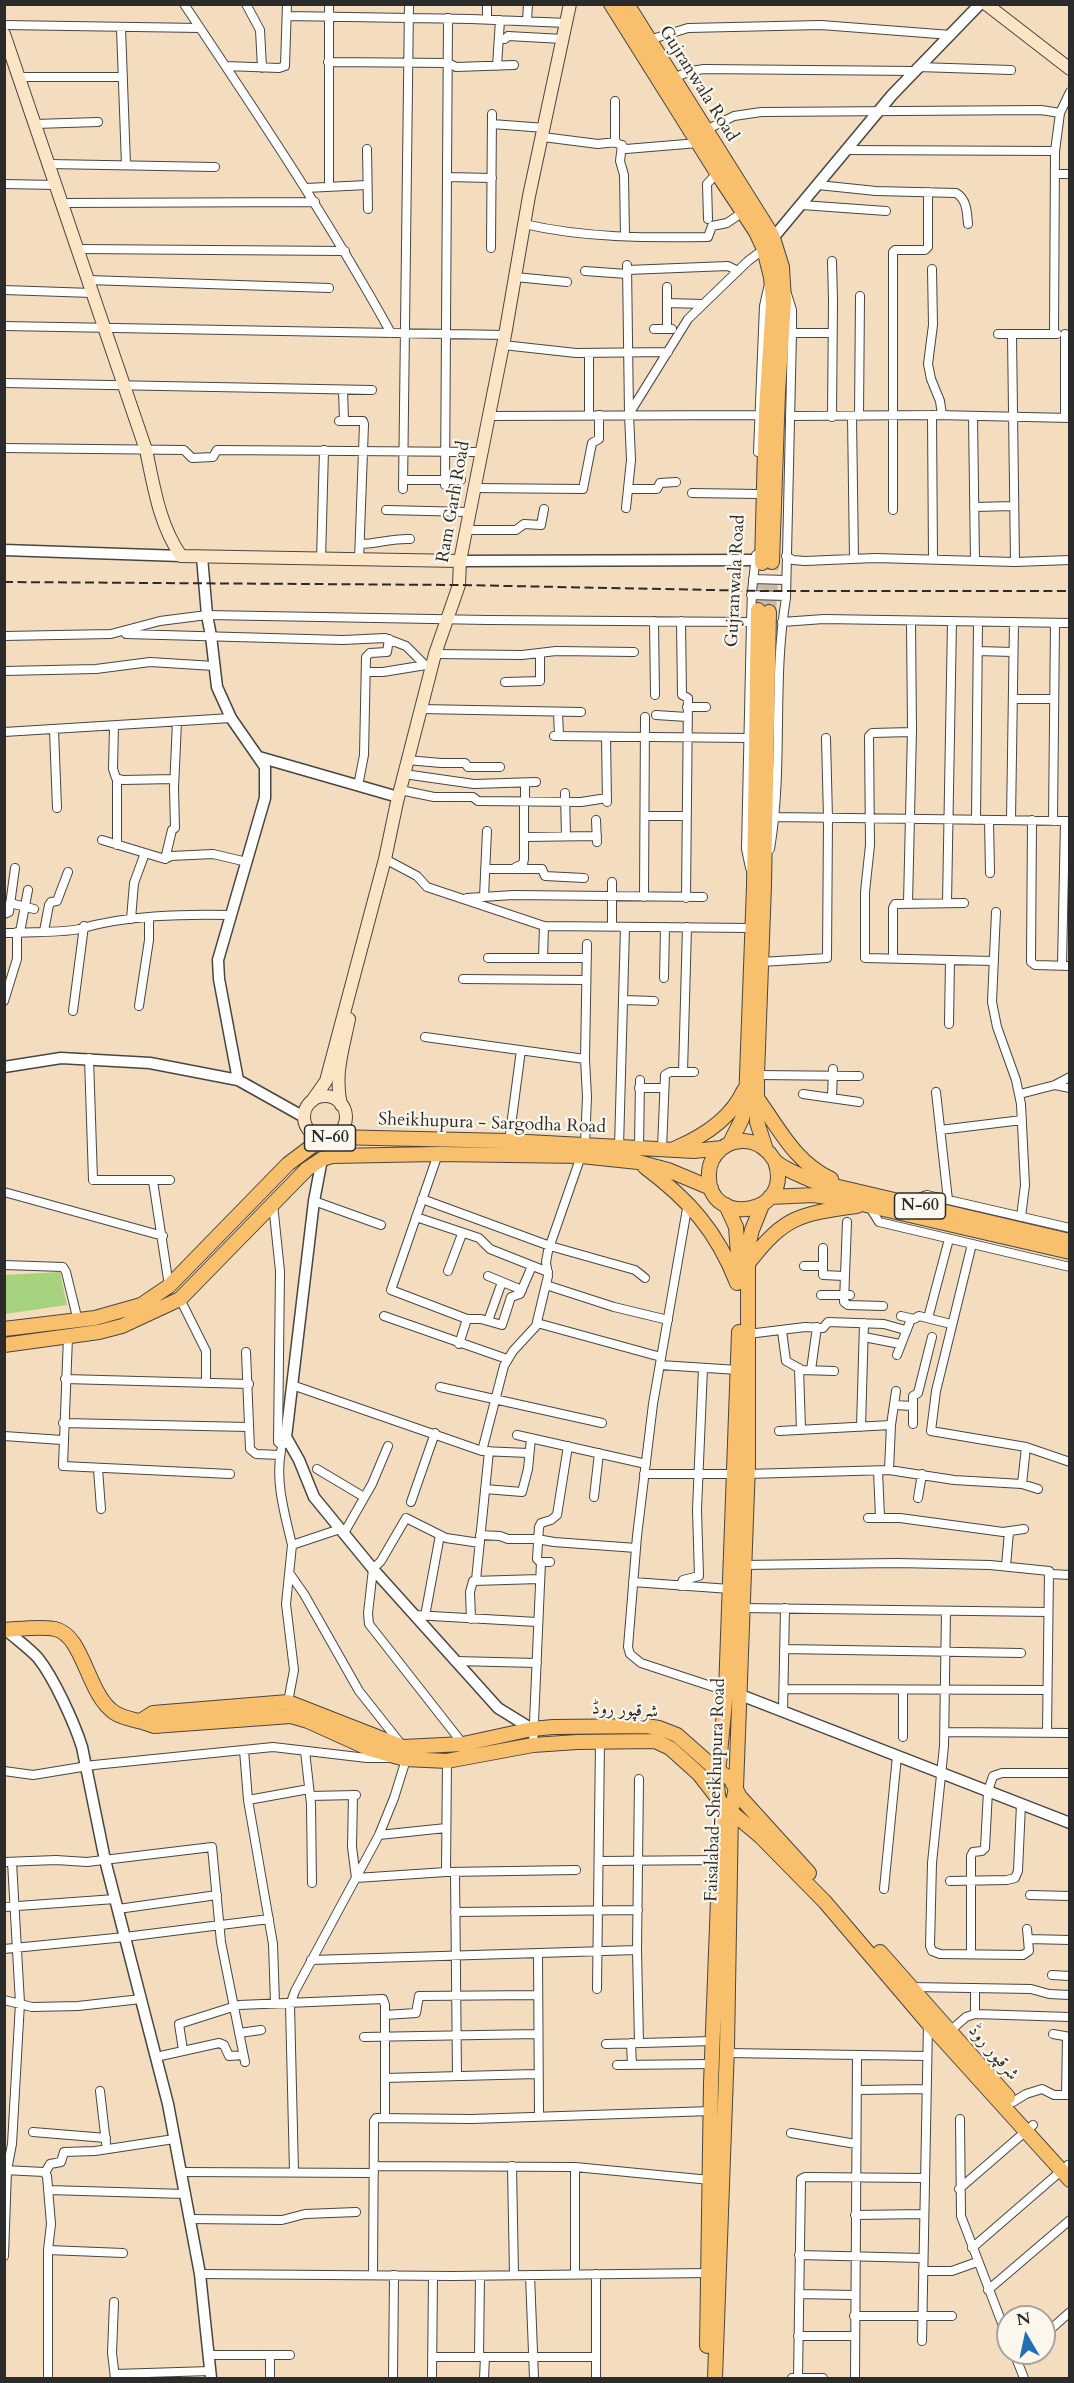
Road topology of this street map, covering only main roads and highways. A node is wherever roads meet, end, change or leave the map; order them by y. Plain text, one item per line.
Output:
1 (570, 4) edge
2 (611, 4) edge
3 (627, 4) edge
4 (986, 4) edge
5 (4, 33) edge
6 (1070, 69) edge
7 (674, 87) junction
8 (769, 243) junction
9 (460, 561) junction
10 (763, 562) tunnel mouth
11 (764, 611) tunnel mouth
12 (759, 885) junction
13 (348, 1000) junction
14 (745, 1088) junction
15 (757, 1098) junction
16 (312, 1101) junction
17 (341, 1105) junction
18 (332, 1137) junction
19 (726, 1146) junction
20 (309, 1148) junction
21 (668, 1149) junction
22 (583, 1150) junction
23 (639, 1155) junction
24 (770, 1155) junction
25 (293, 1161) junction
26 (319, 1161) junction
27 (297, 1179) junction
28 (711, 1188) junction
29 (766, 1201) junction
30 (866, 1201) junction
31 (726, 1205) junction
32 (1070, 1240) edge
33 (1070, 1252) edge
34 (750, 1261) junction
35 (740, 1291) junction
36 (4, 1329) edge
37 (4, 1345) edge
38 (741, 1474) junction
39 (5, 1630) edge
40 (732, 1692) junction
41 (142, 1720) junction
42 (657, 1735) junction
43 (404, 1753) junction
44 (719, 1772) junction
45 (736, 1788) junction
46 (719, 1799) junction
47 (731, 1812) junction
48 (1029, 2128) junction
49 (1067, 2170) edge
50 (706, 2379) edge
51 (715, 2379) edge

1 - 9 main road, Ram Garh Road
2 - 7 main road, Gujranwala Road
3 - 7 main road, Gujranwala Road
4 - 6 main road
5 - 9 main road
7 - 8 main road, Gujranwala Road
7 - 8 main road, Gujranwala Road
8 - 10 main road, Gujranwala Road
9 - 13 main road, Ram Garh Road
11 - 12 main road, Gujranwala Road
12 - 14 main road, Gujranwala Road
12 - 15 main road, Gujranwala Road
13 - 16 main road, Ram Garh Road
13 - 17 main road, Ram Garh Road
14 - 19 main road, Gujranwala Road
14 - 21 main road
15 - 24 main road, Gujranwala Road
15 - 30 main road
16 - 17 main road
16 - 18 main road
17 - 18 main road
18 - 20 main road, Sheikhupura - Sargodha Road / N-60
18 - 22 main road, Sheikhupura - Sargodha Road / N-60
19 - 21 main road, Sheikhupura - Sargodha Road / N-60
19 - 24 main road
19 - 28 main road
20 - 25 main road, Sheikhupura - Sargodha Road / N-60
20 - 26 main road
21 - 23 main road, Sheikhupura - Sargodha Road / N-60
22 - 23 main road, Sheikhupura - Sargodha Road / N-60
22 - 23 main road, Sheikhupura - Sargodha Road / N-60
22 - 26 main road, Sheikhupura - Sargodha Road / N-60
23 - 28 main road, Sheikhupura - Sargodha Road / N-60
23 - 35 main road
24 - 29 main road
24 - 30 main road, N-60
25 - 27 main road
25 - 36 main road, Sheikhupura - Sargodha Road / N-60
26 - 27 main road, N-60
27 - 37 main road, N-60
28 - 31 main road
29 - 30 main road, N-60
29 - 31 main road
29 - 34 main road, Faisalabad-Sheikhupura Road
30 - 32 main road, N-60
30 - 33 main road, N-60
30 - 34 main road
31 - 35 main road, Faisalabad-Sheikhupura Road
34 - 38 main road, Faisalabad-Sheikhupura Road
35 - 38 main road, Faisalabad-Sheikhupura Road
38 - 40 main road, Faisalabad-Sheikhupura Road
38 - 40 main road, Faisalabad-Sheikhupura Road
39 - 41 main road, شرقپور روڈ
40 - 44 main road, Faisalabad-Sheikhupura Road
40 - 45 main road, Faisalabad-Sheikhupura Road
41 - 43 main road, شرقپور روڈ
41 - 43 main road, شرقپور روڈ
42 - 43 main road, شرقپور روڈ
42 - 43 main road, شرقپور روڈ
42 - 44 main road, شرقپور روڈ
42 - 46 main road, شرقپور روڈ
44 - 45 main road, شرقپور روڈ
44 - 46 main road, Faisalabad-Sheikhupura Road
45 - 47 main road, Faisalabad-Sheikhupura Road
45 - 48 main road, شرقپور روڈ
46 - 47 main road, شرقپور روڈ
46 - 50 main road, Faisalabad-Sheikhupura Road
47 - 48 main road, شرقپور روڈ
47 - 51 main road, Faisalabad-Sheikhupura Road
48 - 49 main road, شرقپور روڈ

